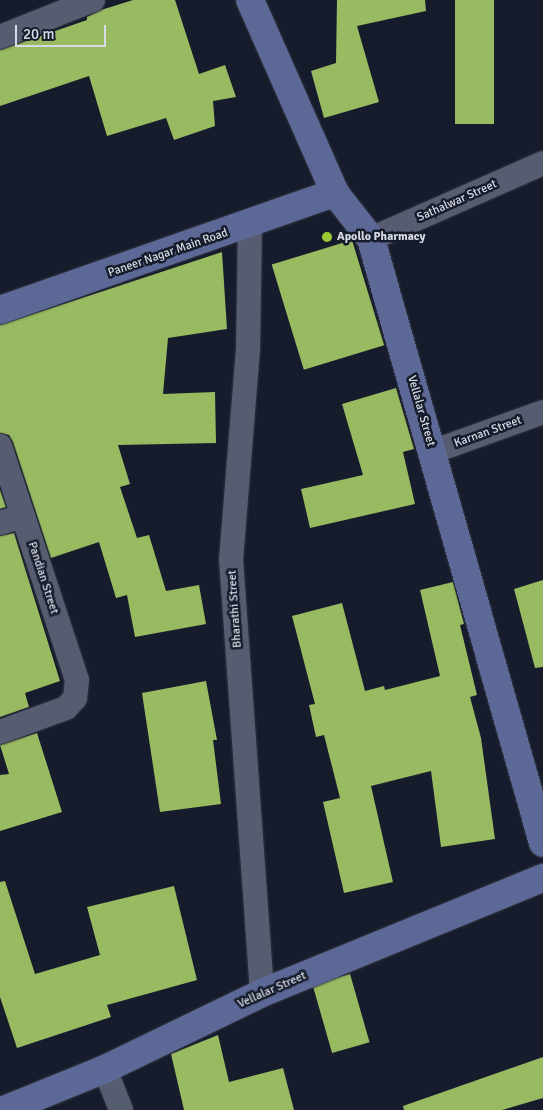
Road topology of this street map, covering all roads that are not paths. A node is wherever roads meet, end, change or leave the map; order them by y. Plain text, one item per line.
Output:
1 (93, 0) edge
2 (250, 0) edge
3 (0, 37) edge
4 (543, 163) edge
5 (335, 193) junction
6 (250, 225) junction
7 (371, 239) junction
8 (0, 310) edge
9 (543, 412) edge
10 (0, 446) edge
11 (432, 452) junction
12 (23, 516) junction
13 (0, 523) edge
14 (0, 732) edge
15 (543, 843) edge
16 (543, 878) edge
17 (262, 993) junction
18 (105, 1069) junction
19 (4, 1110) edge
20 (121, 1110) edge

1 - 3 street
2 - 5 street, Vellalar Street
4 - 7 street, Sathalwar Street
5 - 6 street, Paneer Nagar Main Road
5 - 7 street, Vellalar Street
6 - 8 street, Paneer Nagar Main Road
6 - 17 street, Bharathi Street
7 - 11 street, Vellalar Street
9 - 11 street, Karnan Street
10 - 12 street, Pandian Street
11 - 15 street, Vellalar Street
12 - 13 street
12 - 14 street, Pandian Street
16 - 17 street, Vellalar Street
17 - 18 street, Vellalar Street
18 - 19 street, Vellalar Street
18 - 20 street

